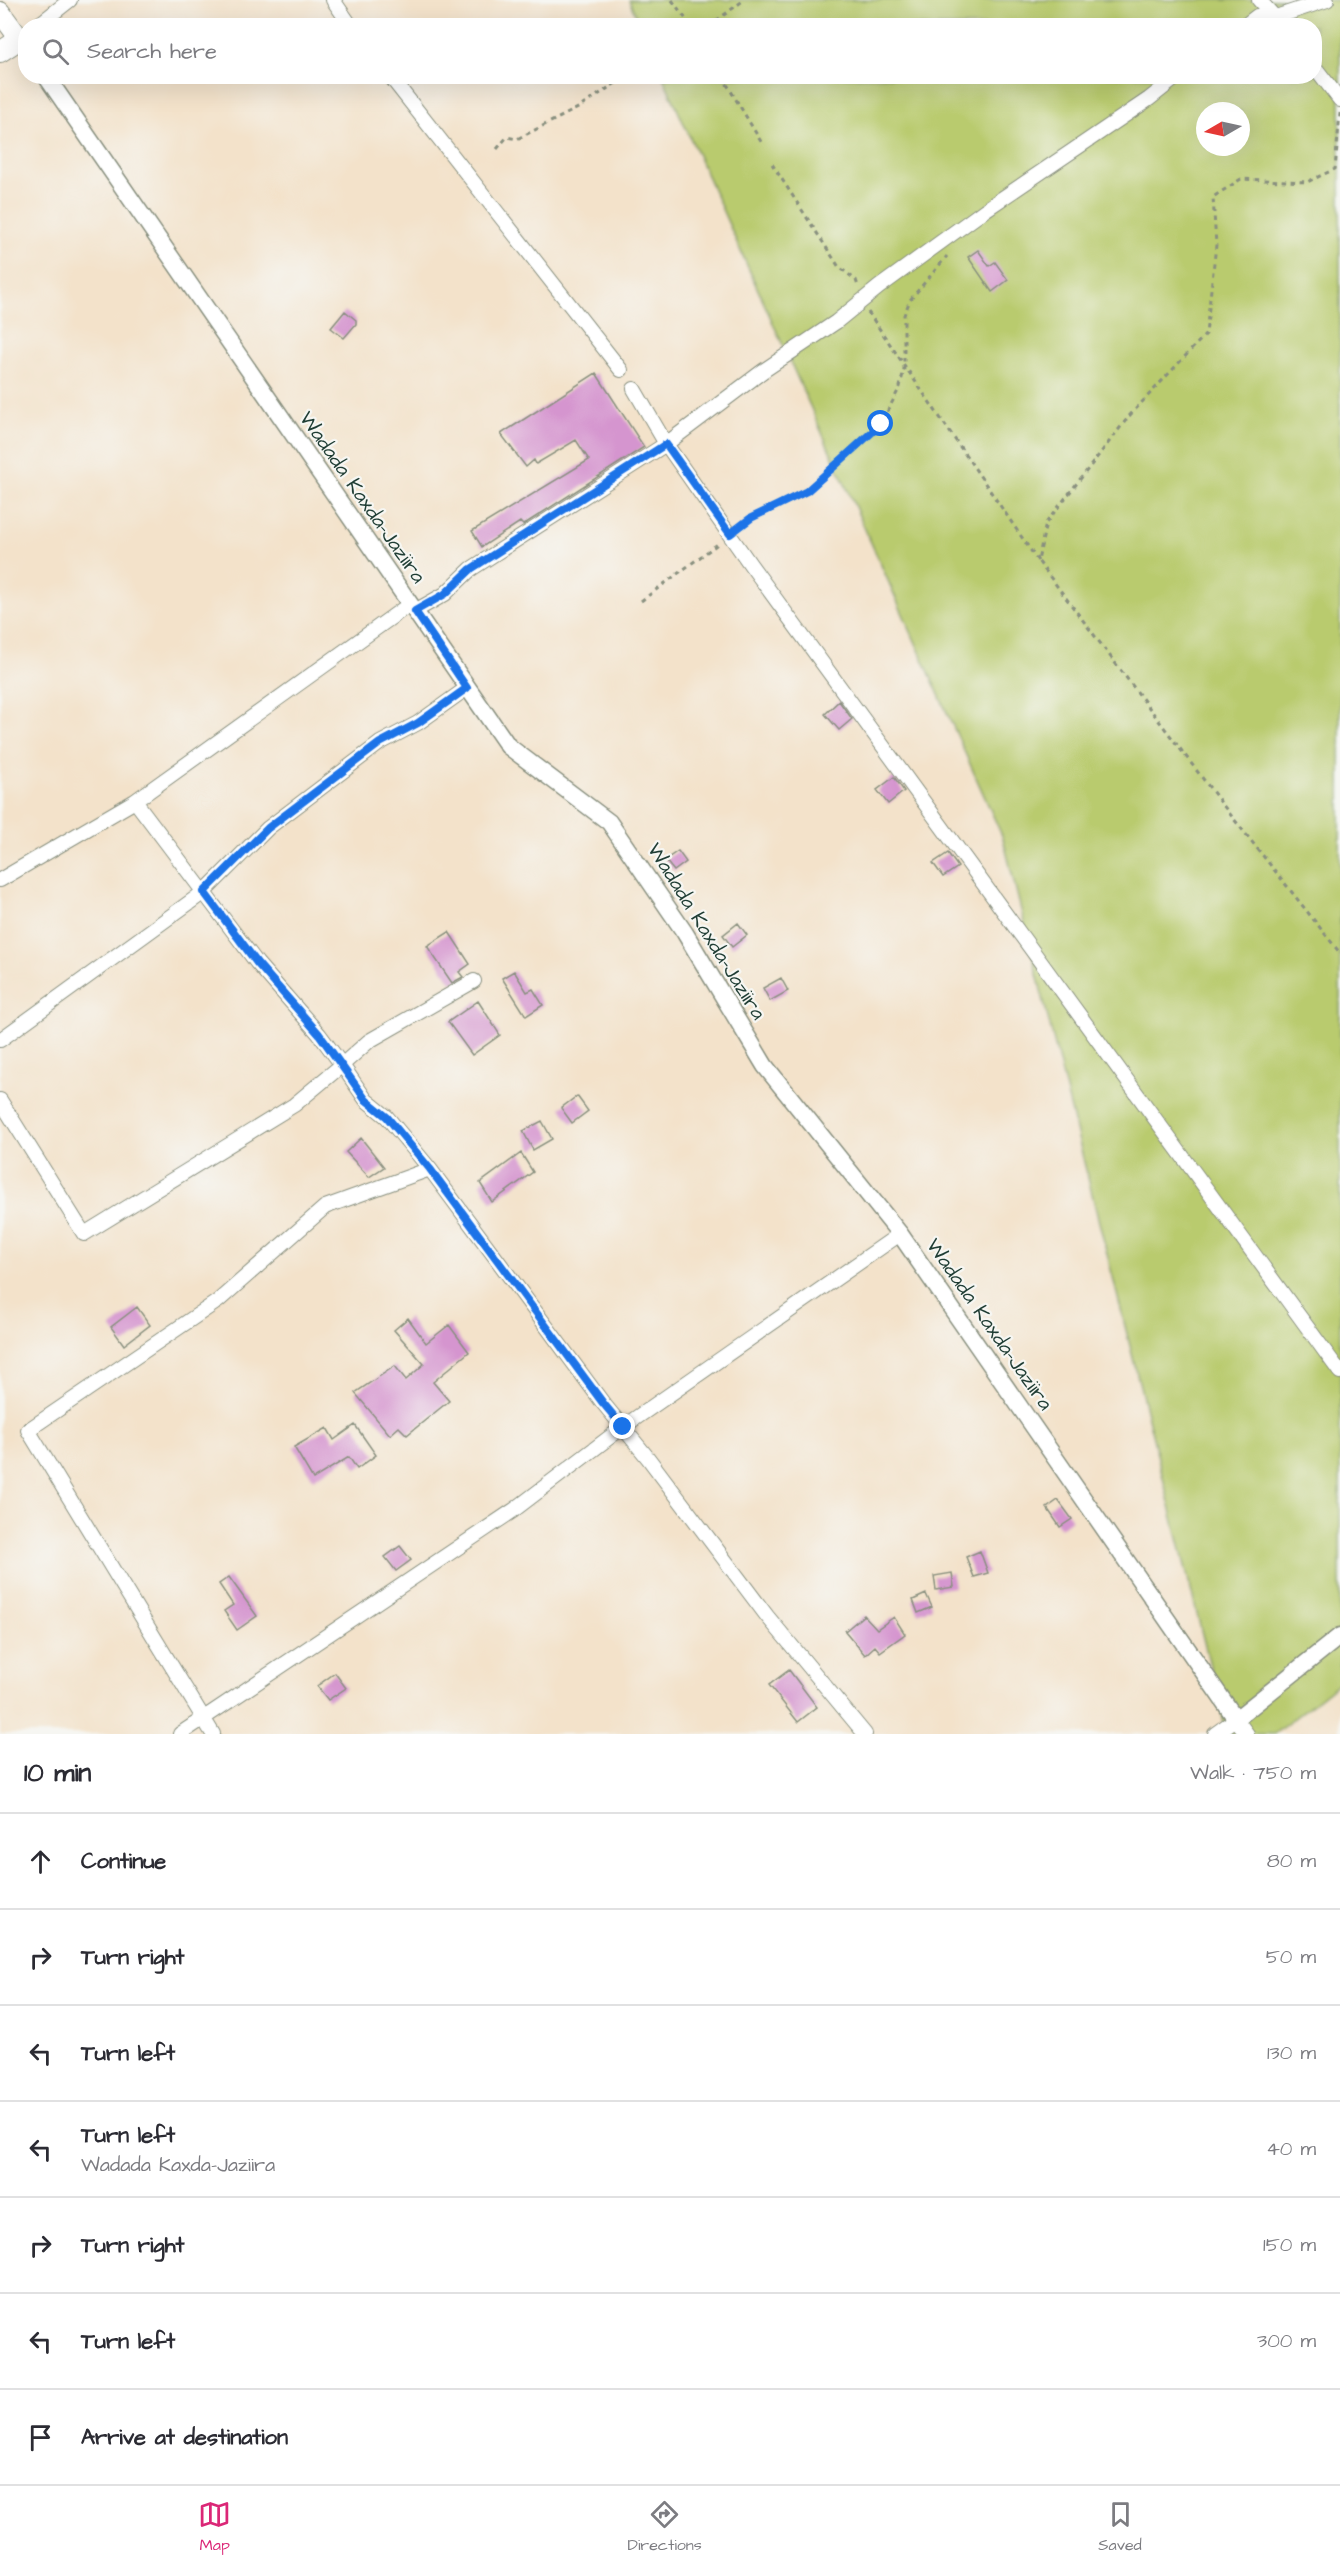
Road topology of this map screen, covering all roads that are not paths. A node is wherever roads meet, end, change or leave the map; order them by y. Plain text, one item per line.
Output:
1 (70, 0) edge
2 (333, 0) edge
3 (1259, 0) edge
4 (1327, 0) edge
5 (0, 12) edge
6 (47, 18) edge
7 (345, 18) edge
8 (1276, 18) edge
9 (1286, 18) edge
10 (18, 33) edge
11 (18, 43) edge
12 (0, 52) edge
13 (1322, 76) edge
14 (52, 84) edge
15 (396, 84) edge
16 (1168, 84) edge
17 (1340, 99) edge
18 (621, 370) dead end
19 (634, 389) dead end
20 (666, 444) junction
21 (412, 608) junction
22 (467, 688) junction
23 (135, 801) junction
24 (0, 880) edge
25 (204, 892) junction
26 (474, 981) dead end
27 (0, 1040) edge
28 (342, 1065) junction
29 (0, 1100) edge
30 (430, 1169) junction
31 (900, 1234) junction
32 (1340, 1372) edge
33 (623, 1427) junction
34 (1340, 1636) edge
35 (203, 1719) junction
36 (1236, 1719) junction
37 (180, 1734) edge
38 (213, 1734) edge
39 (865, 1734) edge
40 (1215, 1734) edge
41 (1247, 1734) edge

1 - 6 street
2 - 7 street
3 - 8 street
4 - 9 street
5 - 10 main road
11 - 12 main road
13 - 17 street
14 - 21 street, Wadada Kaxda-Jaziira
15 - 18 street
16 - 20 street
19 - 20 street
20 - 21 street
20 - 32 street
21 - 22 street, Wadada Kaxda-Jaziira
21 - 23 street
22 - 25 street
22 - 31 street, Wadada Kaxda-Jaziira
23 - 24 street
23 - 25 street
25 - 27 street
25 - 28 street
26 - 28 street
28 - 29 street
28 - 30 street
30 - 33 street
30 - 35 street
31 - 33 street
31 - 36 street, Wadada Kaxda-Jaziira
33 - 35 street
33 - 39 street
34 - 36 street
35 - 37 street
35 - 38 street
36 - 40 street
36 - 41 street

